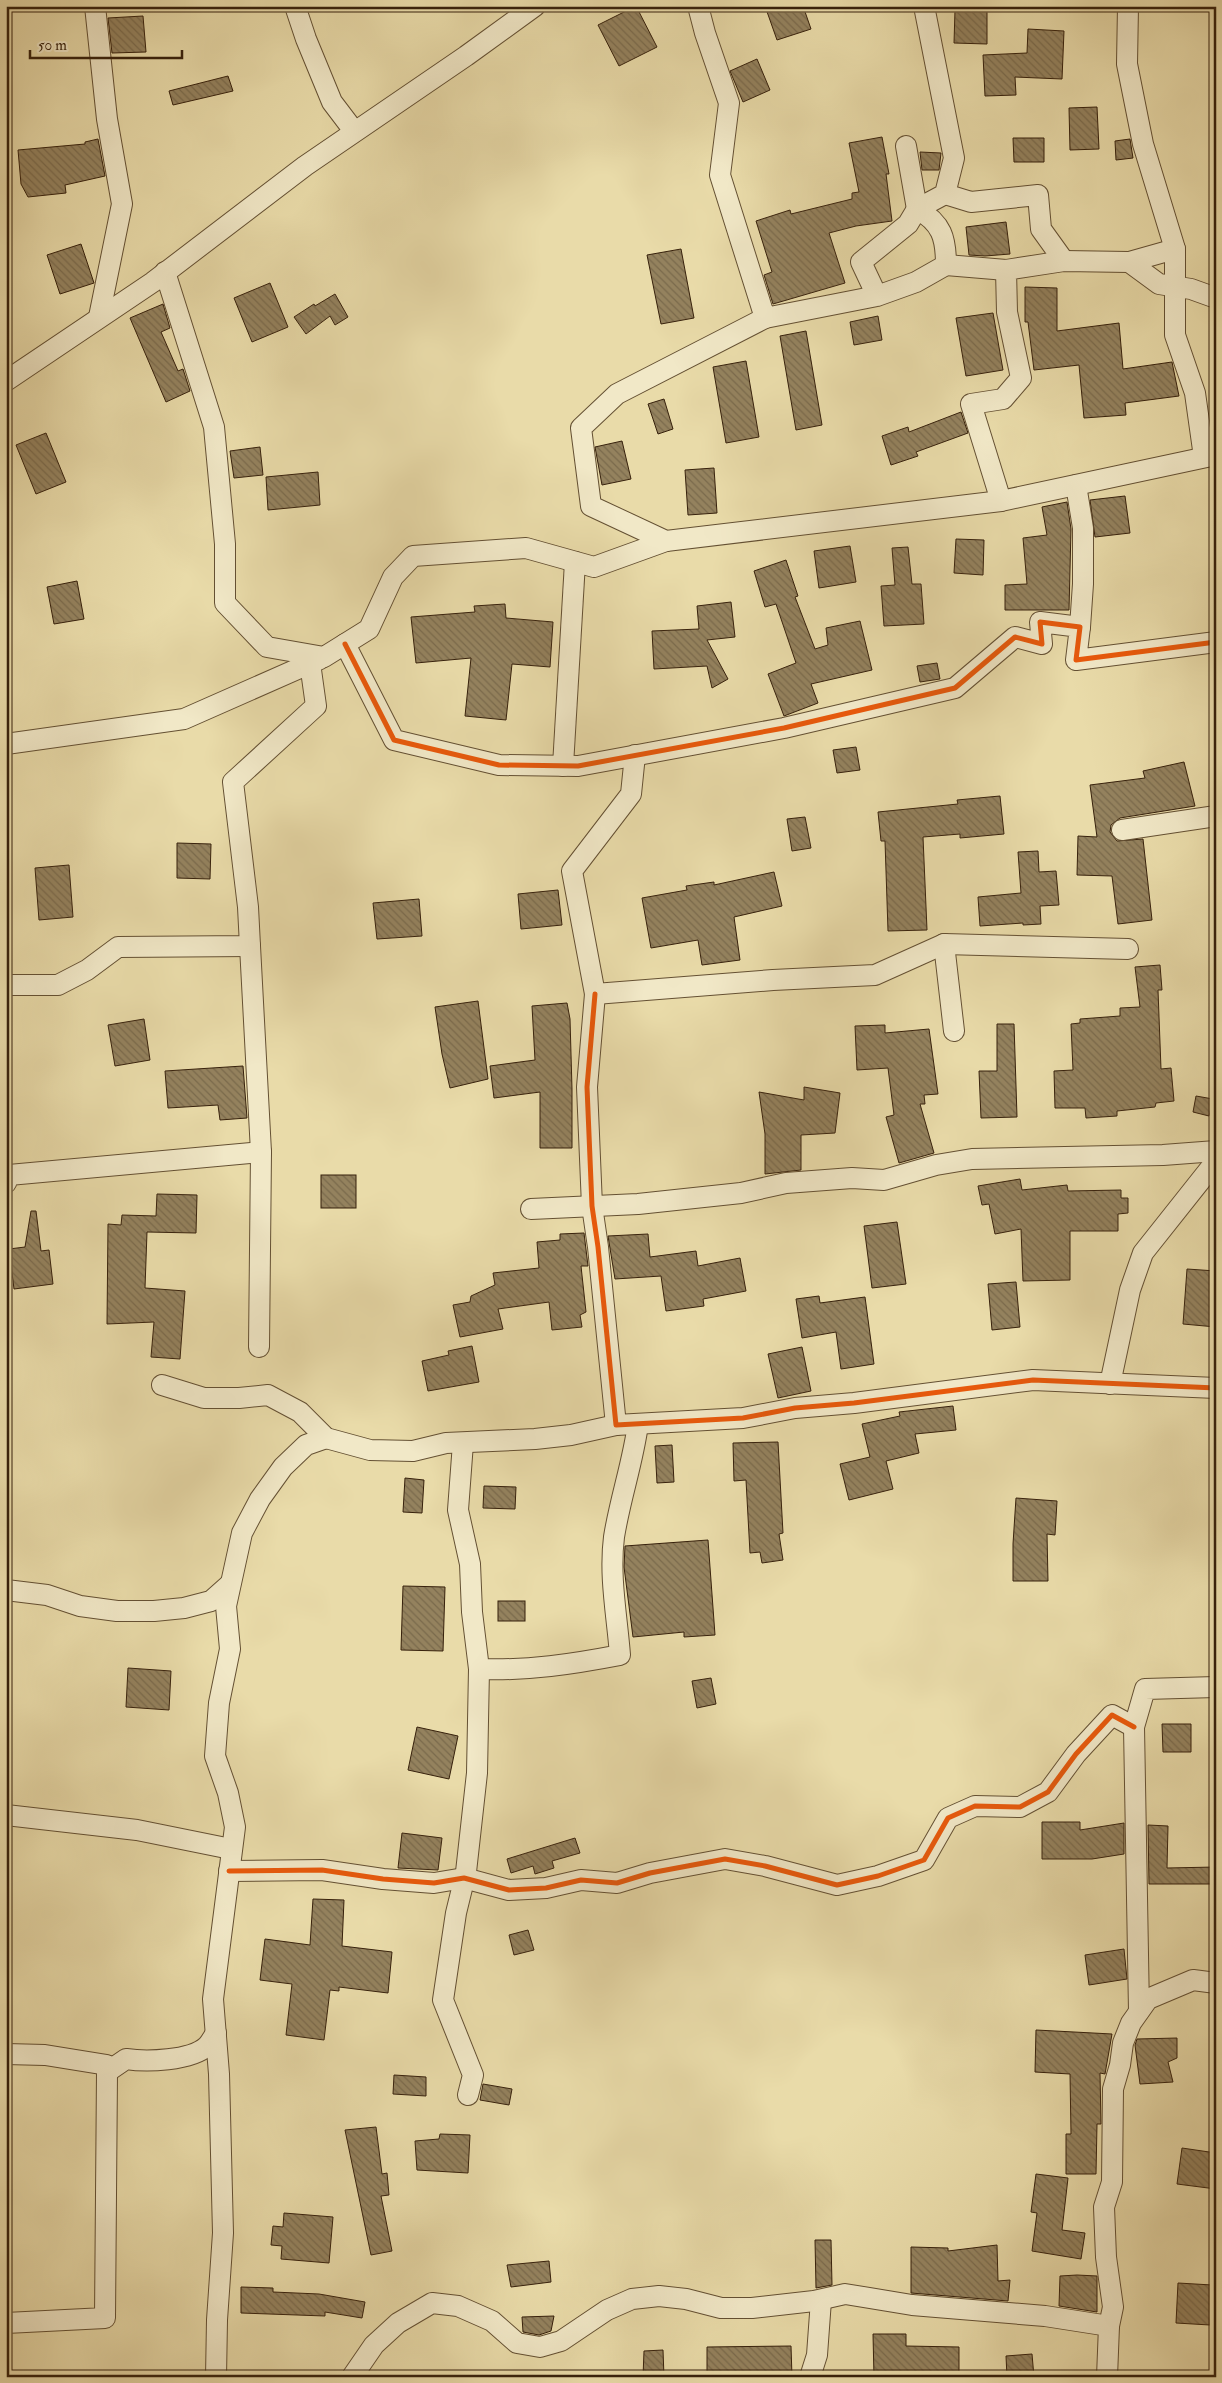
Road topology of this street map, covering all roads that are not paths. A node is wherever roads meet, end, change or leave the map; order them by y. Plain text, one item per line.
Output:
1 (95, 6) edge
2 (295, 6) edge
3 (535, 6) edge
4 (698, 6) edge
5 (924, 6) edge
6 (1128, 6) edge
7 (354, 131) junction
8 (906, 146) dead end
9 (945, 194) junction
10 (917, 209) junction
11 (1176, 249) junction
12 (1064, 261) junction
13 (1129, 262) junction
14 (946, 265) junction
15 (1006, 270) junction
16 (165, 272) junction
17 (1176, 285) junction
18 (877, 296) junction
19 (1216, 298) edge
20 (99, 317) junction
21 (765, 318) junction
22 (6, 381) edge
23 (1210, 456) edge
24 (1076, 485) junction
25 (1001, 500) junction
26 (666, 542) junction
27 (575, 562) junction
28 (1080, 626) junction
29 (1216, 642) edge
30 (345, 644) junction
31 (317, 660) junction
32 (6, 744) edge
33 (635, 755) junction
34 (564, 766) junction
35 (1216, 816) edge
36 (1122, 830) dead end
37 (944, 944) junction
38 (250, 946) junction
39 (1128, 949) dead end
40 (6, 985) edge
41 (595, 994) junction
42 (954, 1031) dead end
43 (1216, 1151) edge
44 (261, 1152) junction
45 (1216, 1161) edge
46 (6, 1182) edge
47 (592, 1206) junction
48 (531, 1209) dead end
49 (259, 1347) dead end
50 (162, 1384) dead end
51 (1110, 1384) junction
52 (1216, 1388) edge
53 (638, 1424) junction
54 (616, 1425) junction
55 (326, 1438) junction
56 (464, 1443) junction
57 (229, 1584) junction
58 (6, 1590) edge
59 (479, 1668) junction
60 (1216, 1687) edge
61 (1134, 1727) junction
62 (6, 1816) edge
63 (231, 1849) junction
64 (229, 1870) junction
65 (464, 1878) junction
66 (1216, 1983) edge
67 (1139, 2011) junction
68 (216, 2033) junction
69 (6, 2054) edge
70 (107, 2072) junction
71 (468, 2095) dead end
72 (821, 2300) junction
73 (6, 2323) edge
74 (1109, 2326) junction
75 (216, 2377) edge
76 (352, 2377) edge
77 (810, 2377) edge
78 (1107, 2377) edge

1 - 20 street
2 - 7 street
3 - 7 street
4 - 21 street
5 - 9 street
6 - 11 street
7 - 16 street
8 - 10 street
9 - 10 street
9 - 12 street
10 - 14 street
10 - 18 street
11 - 13 street
11 - 17 street
12 - 13 street
12 - 15 street
13 - 17 street
14 - 15 street
14 - 18 street
15 - 25 street
16 - 20 street
16 - 31 street
17 - 19 street
17 - 23 street
18 - 21 street
20 - 22 street
21 - 26 street
23 - 24 street
24 - 25 street
24 - 28 street
25 - 26 street
26 - 27 street
27 - 30 street
27 - 34 street
28 - 29 street
28 - 33 street
30 - 31 street
30 - 34 street
31 - 32 street
31 - 38 street
33 - 34 street
33 - 41 street
35 - 36 street
37 - 39 street
37 - 41 street
37 - 42 street
38 - 40 street
38 - 44 street
41 - 47 street
43 - 47 street
44 - 46 street
44 - 49 street
45 - 51 street
47 - 48 street
47 - 54 street
50 - 55 street
51 - 52 street
51 - 53 street
53 - 54 street
53 - 59 street
54 - 56 street
55 - 56 street
55 - 57 street
56 - 59 street
57 - 58 street
57 - 63 street
59 - 65 street
60 - 61 street
61 - 65 street
61 - 67 street
62 - 63 street
63 - 64 street
64 - 65 street
64 - 68 street
65 - 71 street
66 - 67 street
67 - 74 street
68 - 70 street
68 - 75 street
69 - 70 street
70 - 73 street
72 - 74 street
72 - 76 street
72 - 77 street
74 - 78 street

